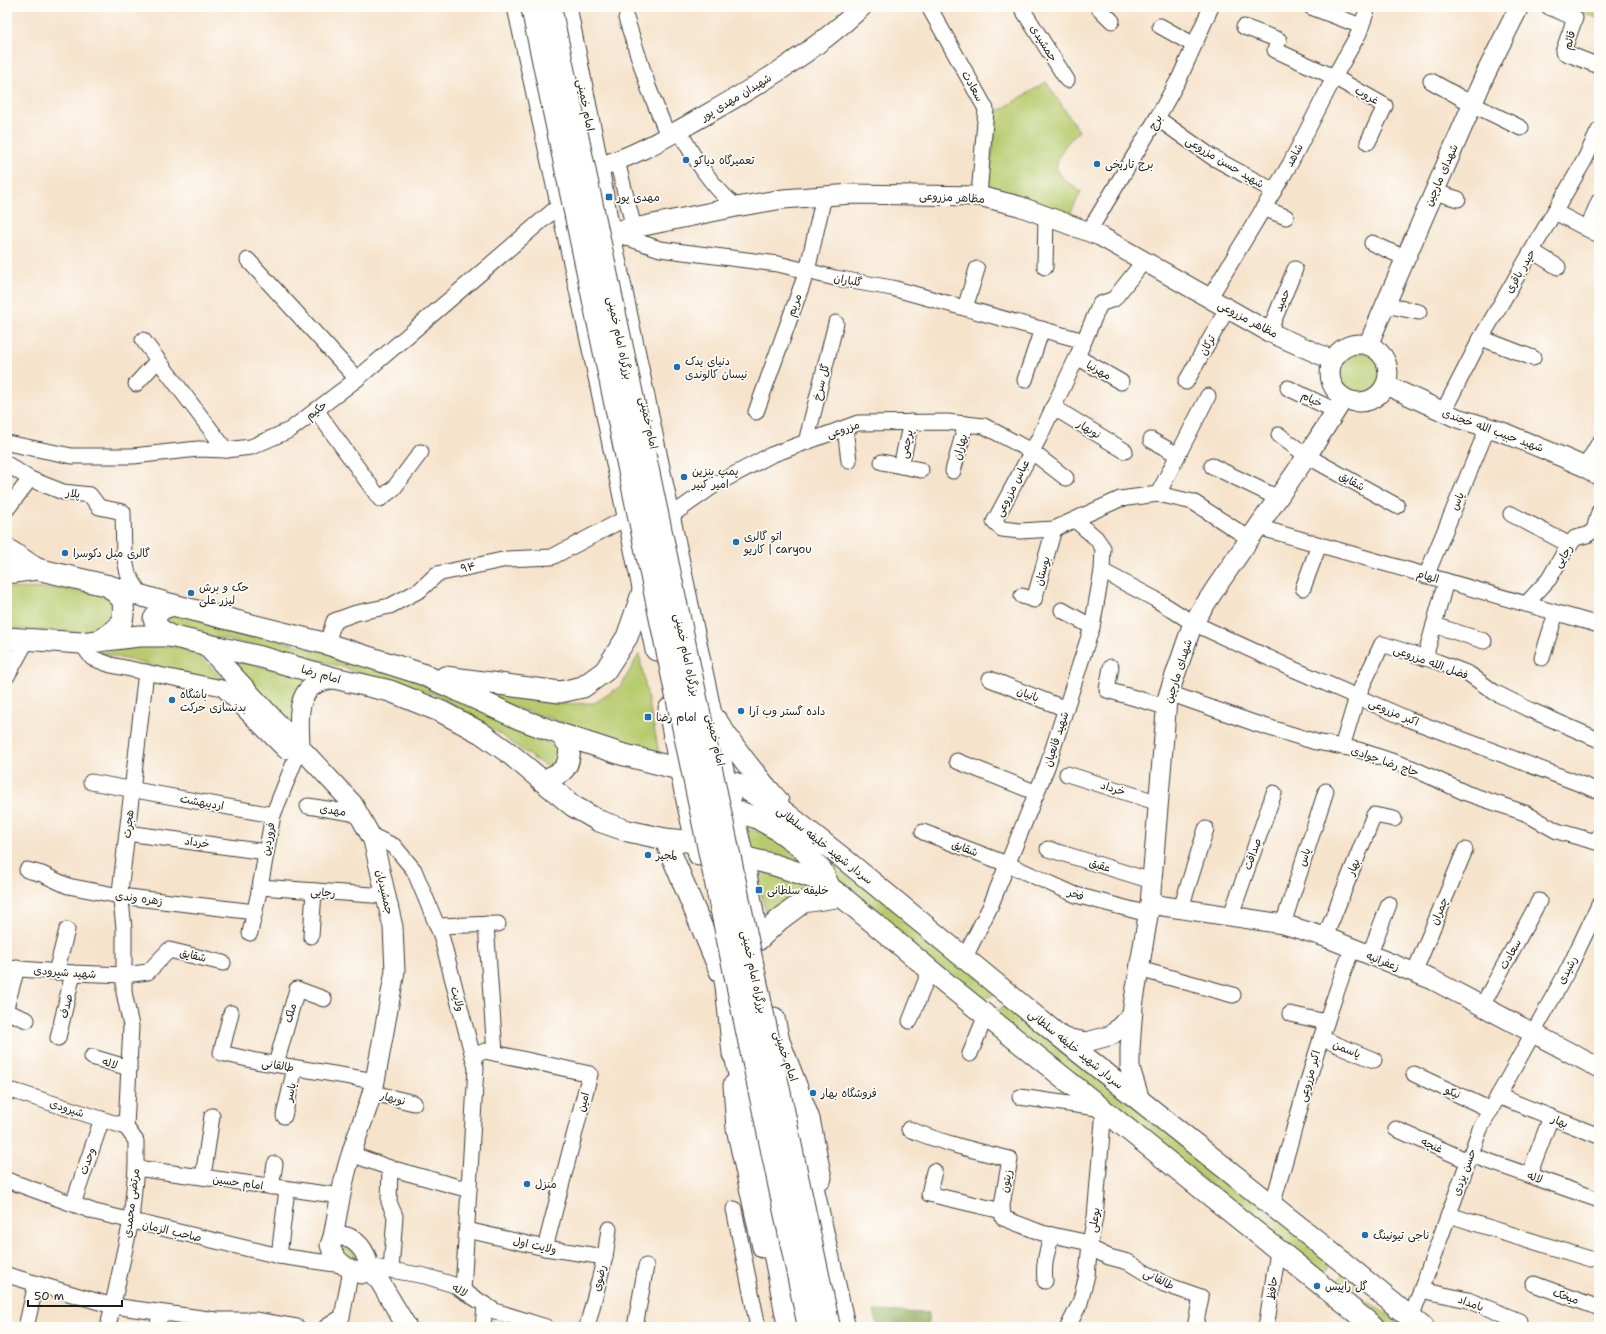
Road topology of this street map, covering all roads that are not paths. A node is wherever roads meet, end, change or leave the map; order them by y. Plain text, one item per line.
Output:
1 (518, 7) edge
2 (532, 7) edge
3 (550, 7) edge
4 (566, 7) edge
5 (862, 7) edge
6 (929, 7) edge
7 (1021, 7) edge
8 (1098, 7) edge
9 (1312, 7) edge
10 (1368, 7) edge
11 (1520, 7) edge
12 (1549, 7) edge
13 (1209, 8) edge
14 (626, 18) dead end
15 (1112, 21) dead end
16 (1160, 26) dead end
17 (1361, 26) junction
18 (1244, 27) dead end
19 (1194, 45) junction
20 (1599, 66) edge
21 (1334, 77) junction
22 (1067, 80) dead end
23 (1431, 81) dead end
24 (1472, 104) junction
25 (1157, 118) junction
26 (1521, 128) dead end
27 (1599, 130) edge
28 (674, 133) junction
29 (1368, 142) dead end
30 (608, 164) junction
31 (1274, 191) junction
32 (1434, 192) junction
33 (824, 196) junction
34 (979, 196) junction
35 (1458, 199) dead end
36 (1599, 201) edge
37 (561, 204) junction
38 (736, 207) junction
39 (1264, 208) junction
40 (1555, 212) junction
41 (1046, 216) junction
42 (1286, 217) dead end
43 (634, 228) junction
44 (609, 231) junction
45 (1088, 231) junction
46 (1593, 232) edge
47 (1372, 243) dead end
48 (1532, 252) junction
49 (1405, 258) junction
50 (248, 260) dead end
51 (1144, 261) junction
52 (1045, 267) dead end
53 (1558, 267) dead end
54 (977, 269) dead end
55 (1295, 269) dead end
56 (807, 271) junction
57 (1209, 299) junction
58 (1385, 305) junction
59 (965, 308) junction
60 (1227, 308) junction
61 (1419, 312) dead end
62 (836, 323) dead end
63 (1042, 329) junction
64 (1269, 332) junction
65 (1482, 338) junction
66 (143, 340) dead end
67 (1084, 341) junction
68 (1368, 344) junction
69 (1077, 357) junction
70 (1533, 358) dead end
71 (158, 360) junction
72 (1332, 360) junction
73 (357, 379) junction
74 (1024, 380) dead end
75 (1121, 382) dead end
76 (1186, 382) dead end
77 (136, 384) dead end
78 (1386, 386) junction
79 (1288, 388) dead end
80 (1208, 396) dead end
81 (1340, 404) junction
82 (1053, 407) junction
83 (316, 410) junction
84 (756, 412) dead end
85 (1443, 412) junction
86 (911, 422) junction
87 (966, 424) junction
88 (1488, 427) junction
89 (844, 428) junction
90 (1279, 435) dead end
91 (1151, 440) dead end
92 (806, 442) junction
93 (7, 443) edge
94 (1599, 443) edge
95 (226, 450) junction
96 (1031, 451) junction
97 (1125, 451) dead end
98 (421, 452) dead end
99 (1178, 455) junction
100 (1307, 456) junction
101 (849, 461) dead end
102 (882, 462) dead end
103 (7, 464) edge
104 (901, 466) junction
105 (1212, 466) dead end
106 (921, 470) dead end
107 (953, 471) dead end
108 (1592, 472) edge
109 (1066, 478) dead end
110 (30, 479) junction
111 (1158, 494) junction
112 (1278, 498) junction
113 (1397, 506) dead end
114 (7, 509) edge
115 (1599, 512) edge
116 (1511, 514) dead end
117 (628, 517) junction
118 (669, 517) junction
119 (1075, 520) junction
120 (1054, 529) junction
121 (1596, 531) edge
122 (1254, 533) junction
123 (1319, 545) junction
124 (1570, 545) junction
125 (7, 549) edge
126 (38, 569) junction
127 (1102, 571) junction
128 (7, 573) edge
129 (1426, 576) junction
130 (1446, 581) junction
131 (109, 586) junction
132 (1304, 588) dead end
133 (643, 591) junction
134 (141, 595) junction
135 (1022, 596) dead end
136 (1526, 604) junction
137 (173, 605) junction
138 (1062, 610) dead end
139 (1556, 613) junction
140 (1193, 623) junction
141 (1434, 625) junction
142 (1599, 625) edge
143 (1092, 627) junction
144 (170, 636) junction
145 (17, 639) edge
146 (1484, 641) dead end
147 (90, 642) junction
148 (204, 644) junction
149 (327, 644) junction
150 (1425, 658) junction
151 (1542, 658) dead end
152 (1112, 667) dead end
153 (146, 672) junction
154 (422, 674) junction
155 (7, 676) edge
156 (334, 678) junction
157 (990, 680) dead end
158 (1357, 697) junction
159 (1168, 700) junction
160 (710, 709) junction
161 (1066, 709) junction
162 (560, 734) junction
163 (1599, 740) edge
164 (1342, 746) junction
165 (293, 749) junction
166 (957, 761) dead end
167 (680, 769) junction
168 (1067, 774) dead end
169 (724, 780) junction
170 (542, 781) junction
171 (91, 782) dead end
172 (132, 790) junction
173 (1326, 791) dead end
174 (1599, 791) edge
175 (1274, 793) dead end
176 (1037, 794) junction
177 (1159, 803) junction
178 (308, 806) dead end
179 (732, 810) junction
180 (358, 814) junction
181 (272, 815) junction
182 (1394, 819) dead end
183 (798, 822) junction
184 (1206, 829) dead end
185 (923, 832) dead end
186 (127, 833) junction
187 (370, 835) junction
188 (665, 839) junction
189 (1598, 839) edge
190 (696, 842) junction
191 (1048, 849) dead end
192 (1465, 850) dead end
193 (266, 852) junction
194 (743, 857) junction
195 (1007, 864) junction
196 (27, 870) dead end
197 (1152, 881) junction
198 (260, 887) junction
199 (314, 891) junction
200 (836, 892) junction
201 (120, 896) junction
202 (386, 896) junction
203 (1539, 901) dead end
204 (1389, 904) dead end
205 (1599, 905) edge
206 (1181, 908) junction
207 (1149, 909) junction
208 (255, 912) junction
209 (1230, 915) junction
210 (1283, 924) junction
211 (438, 926) junction
212 (67, 930) dead end
213 (250, 933) dead end
214 (311, 936) dead end
215 (1325, 937) junction
216 (758, 940) junction
217 (1352, 949) junction
218 (1369, 956) junction
219 (965, 957) junction
220 (223, 963) dead end
221 (12, 968) edge
222 (1139, 969) junction
223 (930, 970) junction
224 (56, 972) junction
225 (1414, 973) junction
226 (73, 974) junction
227 (124, 975) junction
228 (726, 986) junction
229 (1233, 995) dead end
230 (324, 999) dead end
231 (7, 1004) edge
232 (1482, 1006) junction
233 (7, 1012) edge
234 (1132, 1013) junction
235 (231, 1014) dead end
236 (1290, 1014) dead end
237 (986, 1015) junction
238 (27, 1020) dead end
239 (910, 1022) dead end
240 (1326, 1022) junction
241 (1532, 1032) junction
242 (732, 1036) junction
243 (1060, 1037) junction
244 (58, 1038) dead end
245 (1321, 1038) junction
246 (779, 1041) junction
247 (495, 1053) junction
248 (970, 1054) dead end
249 (473, 1056) junction
250 (92, 1057) dead end
251 (1374, 1060) dead end
252 (276, 1064) junction
253 (128, 1068) junction
254 (295, 1068) junction
255 (1599, 1068) edge
256 (1414, 1074) dead end
257 (374, 1087) junction
258 (7, 1090) edge
259 (1498, 1096) junction
260 (1020, 1097) dead end
261 (1140, 1100) junction
262 (414, 1103) dead end
263 (1104, 1109) junction
264 (1491, 1110) junction
265 (212, 1116) dead end
266 (284, 1116) dead end
267 (1551, 1117) junction
268 (102, 1119) junction
269 (126, 1127) junction
270 (909, 1129) dead end
271 (1396, 1129) dead end
272 (1599, 1136) edge
273 (351, 1154) junction
274 (1469, 1158) junction
275 (275, 1164) dead end
276 (136, 1168) junction
277 (390, 1168) junction
278 (934, 1171) dead end
279 (1529, 1175) junction
280 (202, 1177) junction
281 (7, 1180) edge
282 (271, 1187) junction
283 (287, 1189) junction
284 (469, 1190) junction
285 (340, 1196) junction
286 (1599, 1200) edge
287 (73, 1204) junction
288 (1272, 1206) junction
289 (734, 1209) dead end
290 (1002, 1211) junction
291 (1448, 1215) junction
292 (132, 1221) junction
293 (609, 1229) dead end
294 (467, 1230) junction
295 (1052, 1235) junction
296 (340, 1237) junction
297 (1090, 1246) junction
298 (545, 1248) junction
299 (1280, 1250) junction
300 (1332, 1254) junction
301 (279, 1256) junction
302 (605, 1257) junction
303 (1590, 1259) dead end
304 (646, 1266) dead end
305 (357, 1267) junction
306 (392, 1270) junction
307 (1308, 1273) junction
308 (7, 1275) edge
309 (1045, 1281) dead end
310 (36, 1284) junction
311 (1534, 1284) dead end
312 (1421, 1290) junction
313 (463, 1291) junction
314 (1382, 1294) junction
315 (485, 1305) junction
316 (113, 1306) junction
317 (1599, 1308) edge
318 (1356, 1312) junction
319 (159, 1320) edge
320 (1519, 1321) dead end
321 (1416, 1322) edge
322 (248, 1323) edge
323 (26, 1327) edge
324 (108, 1327) edge
325 (297, 1327) edge
326 (329, 1327) edge
327 (407, 1327) edge
328 (483, 1327) edge
329 (546, 1327) edge
330 (587, 1327) edge
331 (635, 1327) edge
332 (758, 1327) edge
333 (779, 1327) edge
334 (789, 1327) edge
335 (809, 1327) edge
336 (829, 1327) edge
337 (844, 1327) edge
338 (852, 1327) edge
339 (1068, 1327) edge
340 (1196, 1327) edge
341 (1266, 1327) edge
342 (1374, 1327) edge

1 - 37 main road
2 - 335 highway, بزرگراه امام خمینی, bridge
3 - 336 highway, بزرگراه امام خمینی, bridge
4 - 30 main road, امام خمینی
5 - 28 street, شهیدان مهدی پور
6 - 34 street, سعادت
7 - 22 street, جمشیدی
8 - 15 street
9 - 17 street
10 - 17 street, شاهد
11 - 24 street, شهدای مارچین
12 - 20 street, قائم
13 - 19 street, برج
14 - 28 street
16 - 19 street
17 - 21 street, شاهد
18 - 21 street
19 - 25 street, برج
21 - 29 street, غروب
21 - 31 street, شاهد
23 - 24 street
24 - 26 street
24 - 32 street, شهدای مارچین
25 - 31 street, شهید حسن مزروعی
25 - 45 street, برج
27 - 40 street, حیدر باقری
28 - 30 street, شهیدان مهدی پور
28 - 38 street
30 - 43 street
30 - 44 main road, امام خمینی
31 - 39 street, شاهد
32 - 35 street
32 - 49 street, شهدای مارچین
33 - 34 street, مظاهر مزروعی
33 - 38 street, مظاهر مزروعی
33 - 56 street, مریم
34 - 41 street, مظاهر مزروعی
36 - 46 street
37 - 73 street, حکیم
37 - 117 main road
38 - 43 street, مظاهر مزروعی
39 - 42 street
39 - 57 street, شاهد
40 - 46 street
40 - 48 street, حیدر باقری
41 - 45 street, مظاهر مزروعی
41 - 52 street
43 - 44 street, مظاهر مزروعی
44 - 56 street, گلباران
44 - 118 main road, امام خمینی
45 - 51 street, مظاهر مزروعی
47 - 49 street
48 - 53 street
48 - 65 street, حیدر باقری
49 - 58 street, شهدای مارچین
50 - 73 street
51 - 57 street, مظاهر مزروعی
51 - 67 street, عباس مزروعی
54 - 59 street
55 - 64 street, حمید
56 - 59 street, گلباران
56 - 84 street, مریم
57 - 60 street, مظاهر مزروعی
58 - 61 street
58 - 68 street, شهدای مارچین
59 - 63 street, گلباران
60 - 64 street, مظاهر مزروعی
60 - 76 street, ترکان
62 - 92 street, گل سرخ
63 - 67 street, گلباران
63 - 74 street
64 - 72 street, مظاهر مزروعی
65 - 70 street
65 - 85 street, حیدر باقری
66 - 71 street
67 - 69 street, عباس مزروعی
68 - 72 street
68 - 78 street
69 - 75 street, مهرنیا
69 - 82 street, عباس مزروعی
71 - 77 street
71 - 95 street
72 - 81 street
73 - 83 street, حکیم
78 - 81 street
78 - 85 street, شهید حبیب الله خجندی
79 - 81 street, خیام
80 - 99 street
81 - 100 street, شهدای مارچین
82 - 96 street, عباس مزروعی
82 - 97 street, نوبهار
83 - 95 street, حکیم
83 - 98 street
85 - 88 street, شهید حبیب الله خجندی
86 - 87 street, مزروعی
86 - 89 street, مزروعی
86 - 104 street, پرچمی
87 - 96 street, مزروعی
87 - 107 street, بهاران
88 - 108 street, شهید حبیب الله خجندی
88 - 129 street, یاس
89 - 92 street, مزروعی
89 - 101 street
90 - 100 street, شقایق
91 - 99 street
92 - 118 street, مزروعی
93 - 95 street, حکیم
94 - 108 street
96 - 109 street, مزروعی
96 - 120 street, عباس مزروعی
99 - 111 street
100 - 112 street, شهدای مارچین
100 - 113 street, شقایق
102 - 104 street
103 - 110 street, پلار
104 - 106 street
105 - 112 street
110 - 114 street
110 - 134 street, پلار
111 - 119 street, عباس مزروعی
111 - 122 street, عباس مزروعی
112 - 122 street, شهدای مارچین
115 - 121 street, رجایی
116 - 124 street
117 - 133 main road
117 - 149 street, ۹۴
118 - 160 main road, امام خمینی
119 - 120 street, عباس مزروعی
119 - 127 street, شهید قانعیان
120 - 135 street, بوستان
121 - 124 street, رجایی
122 - 123 street, الهام
122 - 140 street, شهدای مارچین
123 - 129 street, الهام
123 - 132 street
124 - 136 street, رجایی
125 - 126 main road
126 - 128 main road
126 - 131 main road
127 - 140 street, اکبر مزروعی
127 - 143 street, شهید قانعیان
129 - 130 street, الهام
130 - 136 street, الهام
130 - 141 street
131 - 134 main road
131 - 147 main road
133 - 154 main road
133 - 167 main road
134 - 137 main road
136 - 139 street, الهام
137 - 144 main road
137 - 149 main road
138 - 143 street
139 - 142 street, الهام
139 - 151 street
140 - 158 street, اکبر مزروعی
140 - 159 street, شهدای مارچین
141 - 146 street
141 - 150 street
143 - 161 street, شهید قانعیان
144 - 147 main road, امام رضا
144 - 148 main road, امام رضا
145 - 147 main road, امام رضا
145 - 155 street
147 - 153 street
148 - 156 main road, امام رضا
148 - 165 street, جمشیدیان
149 - 154 main road
150 - 158 street, فضل الله مزروعی
150 - 163 street, فضل الله مزروعی
152 - 159 street, حاج رضا جوادی
153 - 165 street
153 - 172 street, هجرت
154 - 162 main road
156 - 165 street
156 - 170 main road, امام رضا
157 - 161 street, بانیان
158 - 164 street, فضل الله مزروعی
158 - 174 street, اکبر مزروعی
159 - 164 street, حاج رضا جوادی
159 - 177 street, شهدای مارچین
160 - 169 main road, امام خمینی
160 - 183 main road
161 - 176 street, شهید قانعیان
162 - 167 main road
162 - 170 main road
164 - 189 street, حاج رضا جوادی
165 - 180 street, جمشیدیان
165 - 181 street, فروردین
166 - 176 street
167 - 169 main road, سردار شهید خلیفه سلطانی
167 - 179 main road
167 - 190 main road
168 - 177 street, خرداد
169 - 179 main road, امام خمینی
169 - 183 main road, سردار شهید خلیفه سلطانی
170 - 188 main road, امام رضا
171 - 172 street, اردیبهشت
172 - 181 street, اردیبهشت
172 - 186 street, هجرت
173 - 210 street, یاس
175 - 209 street, صداقت
176 - 195 street, شهید قانعیان
177 - 197 street, شهدای مارچین
178 - 180 street, مهدی
179 - 194 main road, امام خمینی
179 - 200 main road
180 - 187 street, جمشیدیان
181 - 193 street, فروردین
182 - 215 street, بهار
183 - 219 main road, سردار شهید خلیفه سلطانی
184 - 206 street
185 - 195 street, شقایق
186 - 193 street, خرداد
186 - 201 street, هجرت
187 - 202 street, جمشیدیان
187 - 211 street, ولایت
188 - 190 main road, امام رضا
188 - 228 main road
190 - 194 main road, امام رضا
190 - 228 main road
191 - 197 street, عقیق
192 - 225 street, چمران
193 - 198 street, فروردین
194 - 200 main road
194 - 216 main road, امام خمینی
195 - 207 street, فخر
195 - 219 street, شهید قانعیان
196 - 201 street, زهره وندی
197 - 207 street, شهدای مارچین
198 - 199 street, رجایی
198 - 208 street, فروردین
199 - 202 street, رجایی
199 - 214 street
200 - 216 main road
200 - 223 main road
201 - 208 street, زهره وندی
201 - 227 street, هجرت
202 - 257 street, جمشیدیان
203 - 232 street, سعادت
204 - 218 street
205 - 241 street, رشیدی
206 - 207 street, زعفرانیه
206 - 209 street, زعفرانیه
207 - 222 street, شهدای مارچین
208 - 213 street, فروردین
209 - 210 street, زعفرانیه
210 - 215 street, زعفرانیه
211 - 247 street
211 - 249 street, ولایت
212 - 224 street
215 - 217 street, زعفرانیه
216 - 246 main road, امام خمینی
217 - 218 street, زعفرانیه
217 - 240 street, اکبر مزروعی
218 - 225 street, زعفرانیه
219 - 243 main road, سردار شهید خلیفه سلطانی
220 - 227 street, شقایق
221 - 224 street, شهید شیرودی
221 - 231 street
222 - 229 street
222 - 234 street, شهدای مارچین
223 - 237 main road
223 - 239 street
224 - 226 street, شهید شیرودی
225 - 232 street, زعفرانیه
226 - 227 street, شهید شیرودی
226 - 244 street, صدف
227 - 253 street, هجرت
228 - 242 main road
230 - 252 street, ملک
232 - 241 street, زعفرانیه
233 - 238 street
234 - 243 street
234 - 261 street, شهدای مارچین
235 - 252 street, طالقانی
236 - 240 street
237 - 243 main road
237 - 248 street
237 - 263 main road
240 - 245 street, اکبر مزروعی
241 - 255 street, زعفرانیه
241 - 259 street, حسن یزدی
242 - 333 main road
242 - 334 highway
243 - 261 main road, سردار شهید خلیفه سلطانی
245 - 251 street, یاسمن
245 - 288 street, اکبر مزروعی
246 - 337 highway
246 - 338 main road, امام خمینی
247 - 249 street, امین
247 - 298 street, امین
249 - 284 street, ولایت
250 - 253 street, لاله
252 - 254 street, طالقانی
253 - 269 street, هجرت
254 - 257 street, طالقانی
254 - 266 street, یاسر
256 - 264 street, نیکو
257 - 262 street, نوبهار
257 - 273 street, جمشیدیان
258 - 268 street, شیرودی
259 - 264 street, حسن یزدی
259 - 267 street, بهار
260 - 263 street
261 - 288 main road, سردار شهید خلیفه سلطانی
263 - 297 street, بوعلی
263 - 299 main road
264 - 274 street, حسن یزدی
265 - 280 street
267 - 272 street, بهار
267 - 279 street
268 - 269 street, شیرودی
268 - 287 street, وحدت
269 - 276 street, مرتضی محمدی
270 - 290 street, زیتون
271 - 274 street, غنچه
273 - 277 street
273 - 285 street, جمشیدیان
274 - 279 street, لاله
274 - 291 street, حسن یزدی
275 - 282 street
276 - 280 street, امام حسین
276 - 292 street, مرتضی محمدی
277 - 284 street
277 - 306 street
278 - 290 street
279 - 286 street, لاله
280 - 282 street, امام حسین
281 - 287 street, صاحب الزمان
282 - 283 street, امام حسین
283 - 285 street, امام حسین
283 - 301 street
284 - 294 street, ولایت
285 - 296 street, جمشیدیان
287 - 292 street, صاحب الزمان
288 - 300 main road, سردار شهید خلیفه سلطانی
289 - 332 street
290 - 295 street
291 - 303 street
291 - 312 street, حسن یزدی
292 - 301 street, صاحب الزمان
292 - 316 street, مرتضی محمدی
293 - 302 street, رضوی
294 - 298 street, ولایت اول
294 - 313 street, ولایت
295 - 297 street
295 - 309 street
296 - 305 street
296 - 305 street, جمشیدیان
297 - 339 street, بوعلی
297 - 340 street, طالقانی
298 - 302 street, ولایت اول
299 - 307 main road
299 - 341 street, حافظ
300 - 307 main road
300 - 314 main road, سردار شهید خلیفه سلطانی
301 - 305 street, صاحب الزمان
302 - 330 street, رضوی
304 - 331 street
305 - 306 street, لاله
305 - 326 street
305 - 327 street
306 - 313 street, لاله
307 - 318 main road
308 - 310 street
310 - 316 street
310 - 323 street
311 - 317 street, میخک
312 - 320 street, بامداد
312 - 321 street, حسن یزدی
313 - 315 street, لاله
314 - 318 main road
314 - 321 main road, سردار شهید خلیفه سلطانی
315 - 328 street
315 - 329 street, لاله
316 - 319 street
316 - 324 street
318 - 342 main road
319 - 322 street
322 - 325 street

